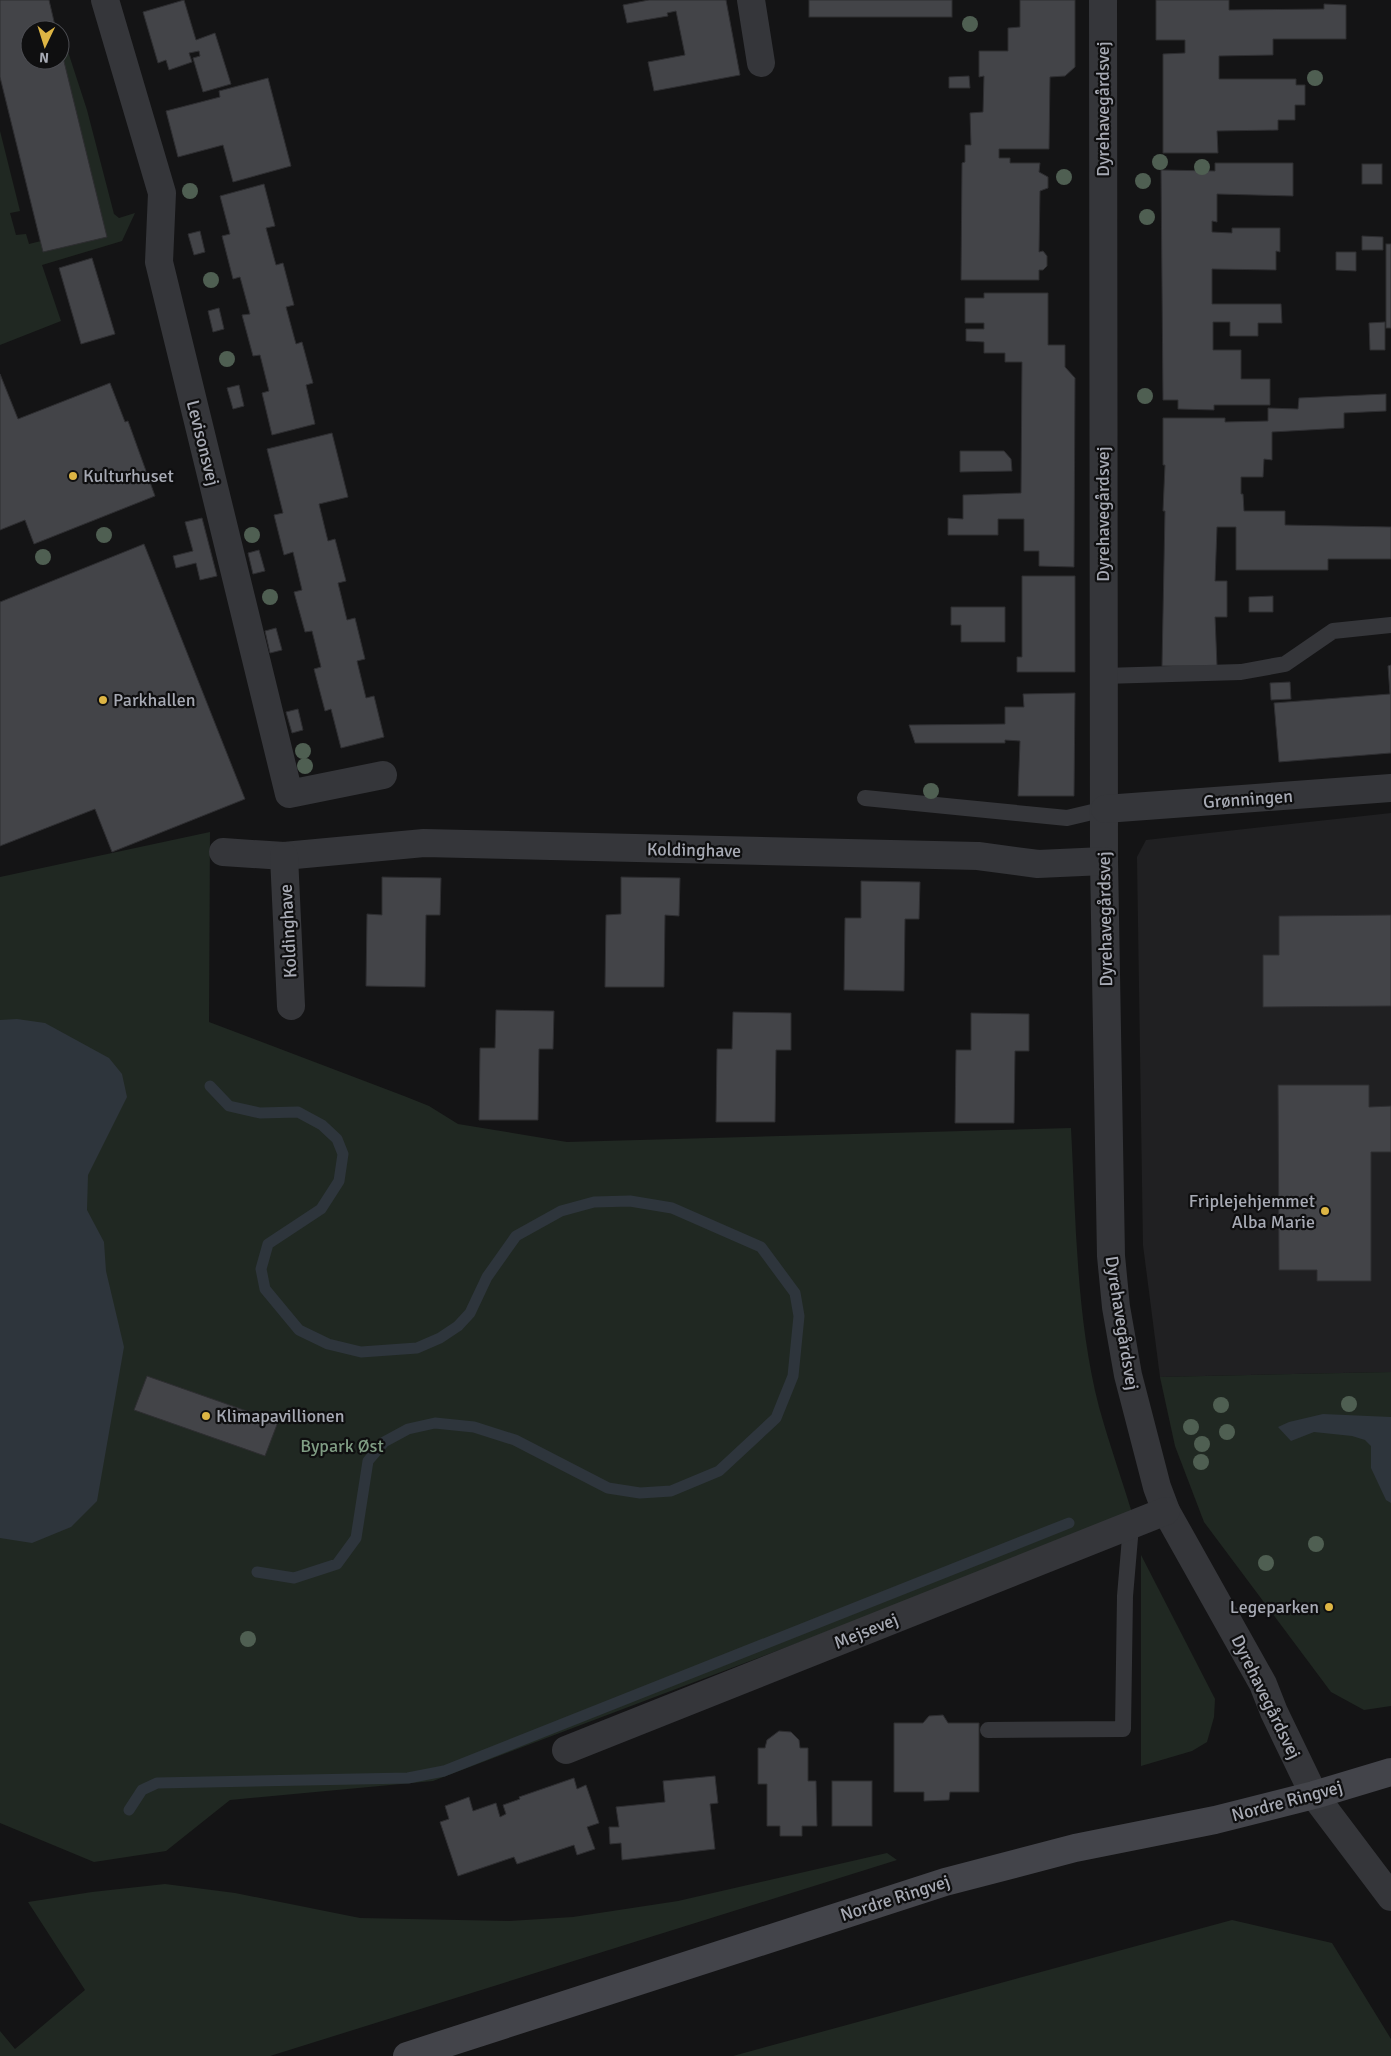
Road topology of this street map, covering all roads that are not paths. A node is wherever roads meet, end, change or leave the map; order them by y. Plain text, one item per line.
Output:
1 (105, 0) edge
2 (750, 0) edge
3 (1104, 0) edge
4 (760, 63) dead end
5 (1391, 625) edge
6 (1103, 676) junction
7 (383, 775) dead end
8 (1391, 788) edge
9 (865, 798) dead end
10 (1105, 809) junction
11 (223, 852) dead end
12 (284, 856) junction
13 (1104, 861) junction
14 (291, 1006) dead end
15 (1166, 1511) junction
16 (1131, 1526) junction
17 (988, 1730) dead end
18 (566, 1750) dead end
19 (1391, 1772) edge
20 (1314, 1795) junction
21 (1391, 1898) edge
22 (407, 2056) edge

1 - 7 street, Levisonsvej
2 - 4 street
3 - 6 street, Dyrehavegårdsvej
5 - 6 lane
6 - 10 street, Dyrehavegårdsvej
8 - 10 street, Grønningen
9 - 10 lane
10 - 13 street, Dyrehavegårdsvej
11 - 12 street, Koldinghave
12 - 13 street, Koldinghave
12 - 14 street, Koldinghave
13 - 15 street, Dyrehavegårdsvej
15 - 16 street, Mejsevej
15 - 20 street, Dyrehavegårdsvej
16 - 17 lane
16 - 18 street, Mejsevej
19 - 20 main road, Nordre Ringvej
20 - 21 street, Dyrehavegårdsvej
20 - 22 main road, Nordre Ringvej

